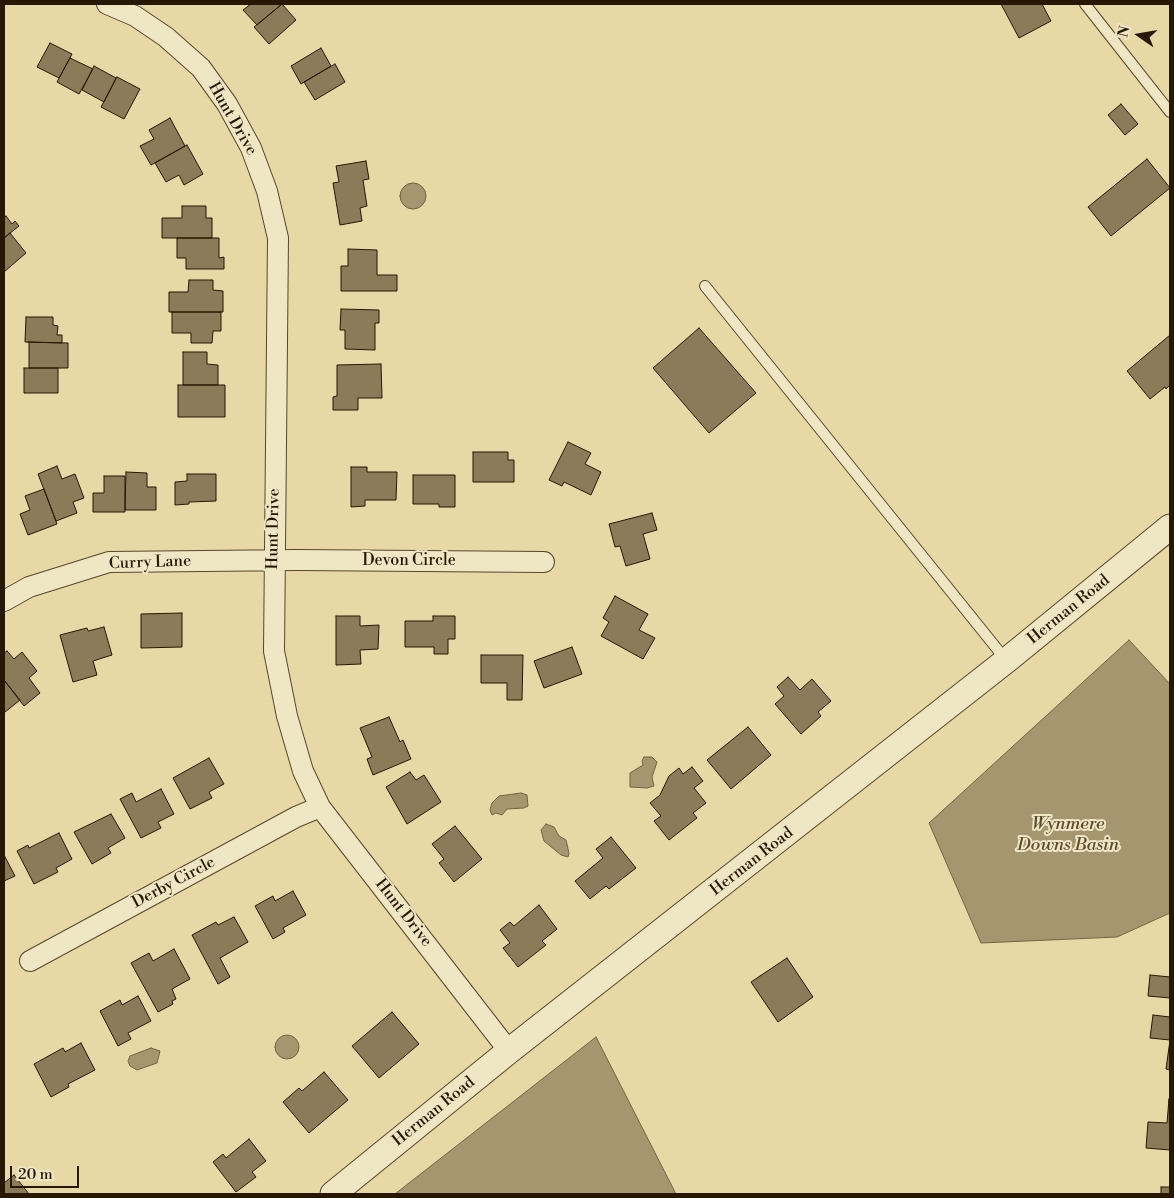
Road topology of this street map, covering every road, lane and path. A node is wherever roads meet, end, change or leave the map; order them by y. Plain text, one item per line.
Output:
1 (108, 4) edge
2 (1085, 4) edge
3 (1170, 112) edge
4 (705, 286) dead end
5 (1168, 533) edge
6 (274, 561) junction
7 (544, 562) dead end
8 (4, 601) edge
9 (1007, 660) junction
10 (320, 807) junction
11 (30, 961) dead end
12 (509, 1051) junction
13 (333, 1194) edge

1 - 6 street, Hunt Drive
2 - 3 lane
4 - 9 lane
5 - 9 street, Herman Road
6 - 7 street, Devon Circle
6 - 8 street, Curry Lane
6 - 10 street, Hunt Drive
9 - 12 street, Herman Road
10 - 11 street, Derby Circle
10 - 12 street, Hunt Drive
12 - 13 street, Herman Road

